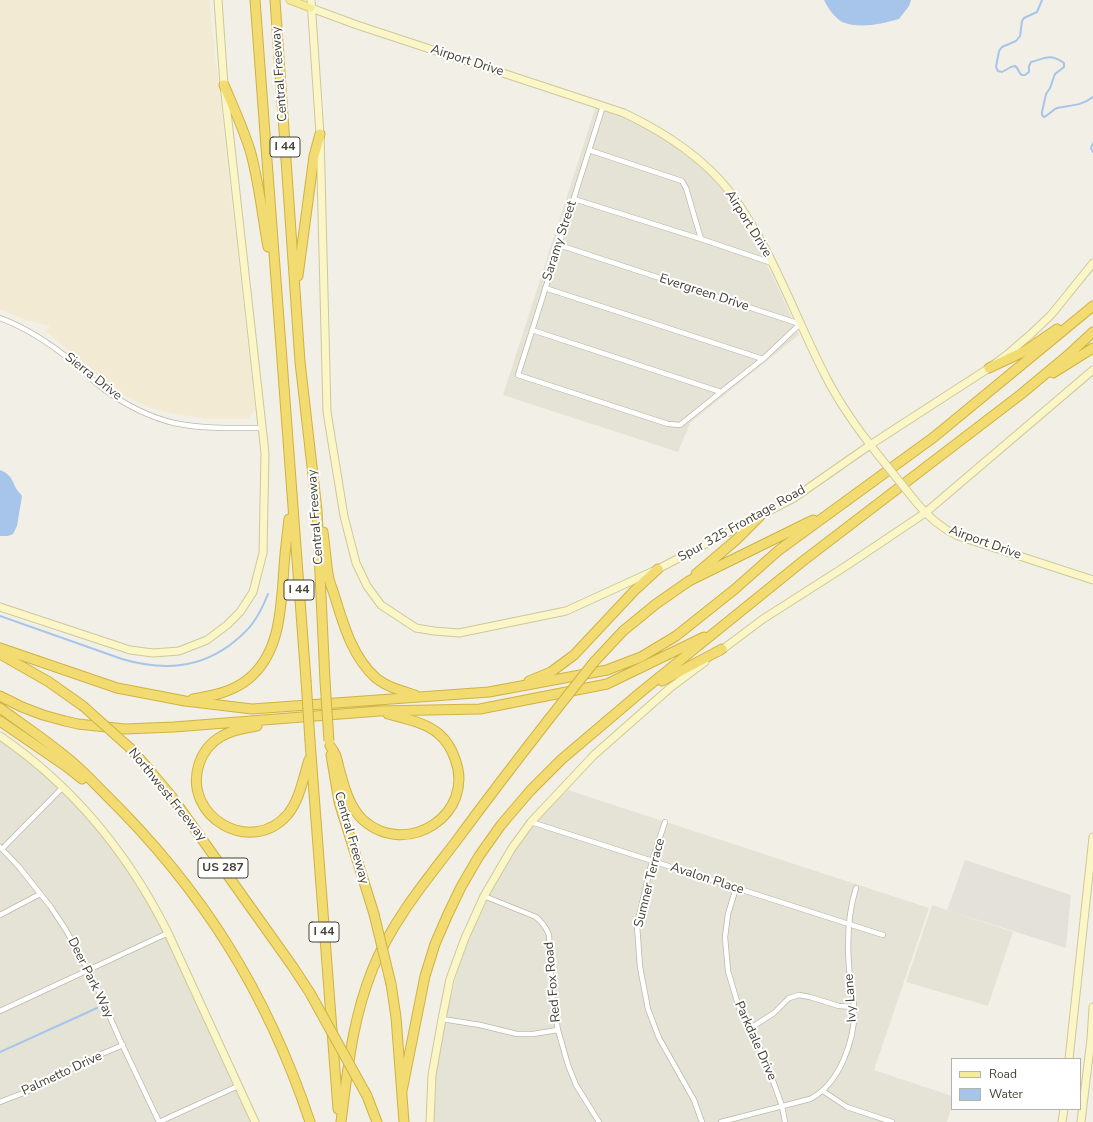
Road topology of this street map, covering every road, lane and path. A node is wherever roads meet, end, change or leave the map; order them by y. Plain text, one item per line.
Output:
1 (218, 0) edge
2 (255, 0) edge
3 (276, 0) edge
4 (311, 0) edge
5 (292, 1) edge
6 (311, 8) junction
7 (224, 85) junction
8 (603, 106) junction
9 (320, 134) junction
10 (589, 150) junction
11 (574, 199) junction
12 (701, 239) junction
13 (559, 245) junction
14 (1093, 263) edge
15 (772, 264) junction
16 (545, 288) junction
17 (276, 289) junction
18 (295, 293) junction
19 (1093, 305) edge
20 (0, 318) edge
21 (800, 324) junction
22 (532, 330) junction
23 (1093, 332) edge
24 (1093, 348) edge
25 (763, 359) junction
26 (989, 368) junction
27 (1093, 370) edge
28 (720, 392) junction
29 (1020, 395) junction
30 (262, 428) junction
31 (870, 445) junction
32 (292, 500) junction
33 (836, 509) junction
34 (317, 510) junction
35 (924, 513) junction
36 (760, 516) junction
37 (658, 569) junction
38 (1093, 580) edge
39 (689, 581) junction
40 (0, 607) edge
41 (400, 618) joint
42 (720, 629) junction
43 (0, 648) edge
44 (722, 649) junction
45 (0, 654) edge
46 (511, 689) junction
47 (641, 692) junction
48 (0, 696) edge
49 (420, 696) junction
50 (185, 701) junction
51 (0, 708) edge
52 (379, 711) junction
53 (281, 719) junction
54 (0, 721) edge
55 (0, 736) edge
56 (330, 744) junction
57 (311, 754) junction
58 (63, 787) junction
59 (129, 818) junction
60 (531, 822) junction
61 (666, 822) dead end
62 (1093, 837) edge
63 (1, 848) edge
64 (652, 861) junction
65 (736, 888) junction
66 (856, 888) dead end
67 (40, 894) junction
68 (484, 896) junction
69 (0, 915) edge
70 (848, 925) junction
71 (168, 933) junction
72 (883, 936) dead end
73 (88, 970) junction
74 (854, 1007) junction
75 (1093, 1007) edge
76 (0, 1011) edge
77 (442, 1019) junction
78 (749, 1029) junction
79 (558, 1030) junction
80 (123, 1046) junction
81 (1069, 1058) edge
82 (238, 1086) junction
83 (402, 1091) junction
84 (822, 1091) junction
85 (0, 1102) edge
86 (782, 1106) junction
87 (1064, 1110) edge
88 (159, 1122) edge
89 (255, 1122) edge
90 (310, 1122) edge
91 (340, 1122) edge
92 (376, 1122) edge
93 (404, 1122) edge
94 (430, 1122) edge
95 (599, 1122) edge
96 (702, 1122) edge
97 (721, 1122) edge
98 (785, 1122) edge
99 (892, 1122) edge
100 (1062, 1122) edge
101 (1081, 1122) edge

1 - 7 main road
2 - 17 highway, Central Freeway / I 44
3 - 18 highway, Central Freeway / I 44
4 - 6 main road, Central Freeway
5 - 6 main road, Airport Drive
6 - 8 main road, Airport Drive
6 - 9 main road, Central Freeway
7 - 17 highway
7 - 30 main road
8 - 10 street, Saramy Street
8 - 15 main road, Airport Drive
9 - 18 highway
9 - 41 main road, Central Freeway
10 - 11 street, Saramy Street
10 - 12 street
11 - 12 street
11 - 13 street, Saramy Street
12 - 15 street
13 - 16 street, Saramy Street
13 - 21 street, Evergreen Drive
14 - 26 main road, Spur 325 Frontage Road
15 - 21 main road, Airport Drive
16 - 22 street, Saramy Street
16 - 25 street
17 - 32 highway, Central Freeway / I 44
18 - 34 highway, Central Freeway / I 44
19 - 26 highway
19 - 33 highway
20 - 30 street, Sierra Drive
21 - 25 street
21 - 31 main road, Airport Drive
22 - 28 street
22 - 28 street, Saramy Street
23 - 29 highway
24 - 29 highway
25 - 28 street
26 - 31 main road, Spur 325 Frontage Road
27 - 35 main road
29 - 42 highway
30 - 40 main road
31 - 35 main road, Airport Drive, bridge
31 - 36 main road, Spur 325 Frontage Road
32 - 50 highway
32 - 57 highway, Central Freeway / I 44, bridge
33 - 39 highway
33 - 46 highway
34 - 49 highway
34 - 56 highway, Central Freeway / I 44, bridge
35 - 38 main road, Airport Drive
35 - 44 main road
36 - 37 main road, Spur 325 Frontage Road
36 - 39 highway
37 - 41 main road, Spur 325 Frontage Road
37 - 46 highway
39 - 91 highway, bridge
42 - 47 highway
42 - 52 highway
43 - 50 highway
44 - 47 highway
44 - 60 main road
45 - 92 highway, Northwest Freeway / US 287, bridge
46 - 49 highway
47 - 83 highway
48 - 53 highway
49 - 50 highway
51 - 59 highway, US 287
52 - 53 highway
52 - 56 highway
53 - 57 highway
54 - 59 highway
55 - 58 main road
56 - 83 highway, Central Freeway / I 44, bridge
57 - 91 highway, Central Freeway / I 44
58 - 63 street
58 - 71 main road
59 - 90 highway, US 287
60 - 64 street, Avalon Place
60 - 68 main road
61 - 64 street, Sumner Terrace
62 - 81 main road
63 - 67 street, Deer Park Way
64 - 65 street, Avalon Place
64 - 96 street, Sumner Terrace
65 - 70 street, Avalon Place
65 - 78 street, Parkdale Drive
66 - 70 street, Ivy Lane
67 - 69 street
67 - 73 street, Deer Park Way
68 - 77 main road
68 - 79 street, Red Fox Road
70 - 72 street, Avalon Place
70 - 74 street, Ivy Lane
71 - 73 street
71 - 82 main road
73 - 76 street
73 - 80 street, Deer Park Way
74 - 78 street
74 - 84 street, Ivy Lane
75 - 101 main road
77 - 79 street
77 - 94 main road
78 - 86 street, Parkdale Drive
79 - 95 street, Red Fox Road
80 - 85 street, Palmetto Drive
80 - 88 street, Deer Park Way
82 - 88 street
82 - 89 main road
83 - 93 highway, Central Freeway / I 44
84 - 86 street, Ivy Lane
84 - 99 street
86 - 97 street, Ivy Lane
86 - 98 street, Parkdale Drive
87 - 100 main road

